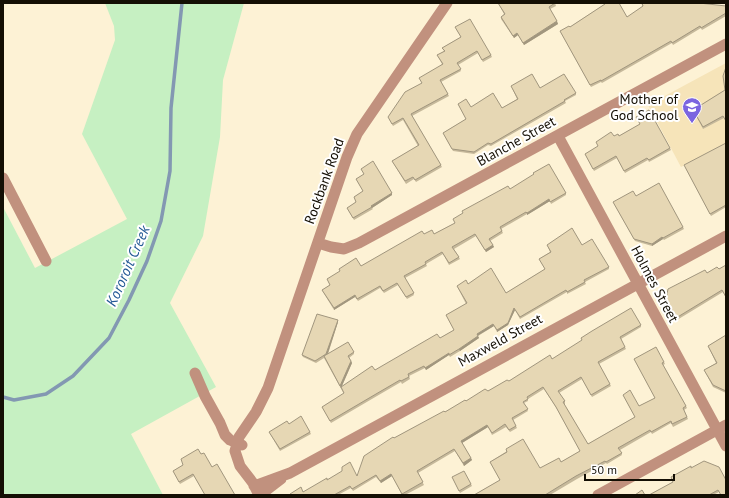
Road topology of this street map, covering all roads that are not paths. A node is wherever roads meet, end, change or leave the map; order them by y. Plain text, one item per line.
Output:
1 (448, 3) edge
2 (726, 44) edge
3 (558, 136) junction
4 (3, 178) edge
5 (726, 236) edge
6 (318, 244) junction
7 (46, 261) dead end
8 (638, 283) junction
9 (195, 373) dead end
10 (722, 427) edge
11 (239, 444) junction
12 (726, 446) edge
13 (257, 490) edge
14 (598, 495) edge

1 - 6 street, Rockbank Road
2 - 3 street, Blanche Street
3 - 6 street, Blanche Street
3 - 8 street, Holmes Street
4 - 7 street
5 - 8 street, Maxweld Street
6 - 11 street, Rockbank Road
8 - 10 street, Holmes Street
8 - 13 street, Maxweld Street
9 - 11 street
10 - 12 street, Holmes Street
10 - 14 street
11 - 13 street

